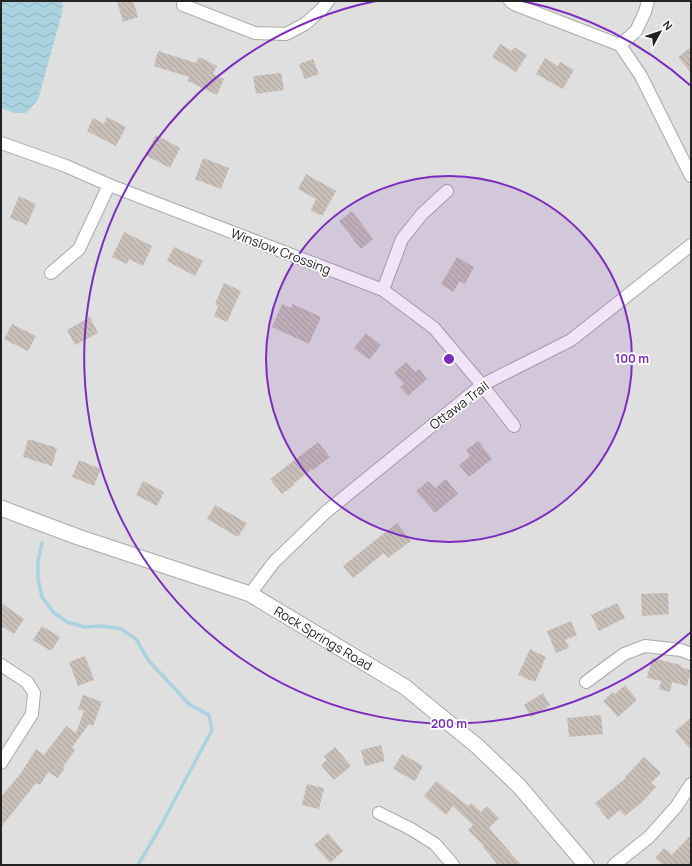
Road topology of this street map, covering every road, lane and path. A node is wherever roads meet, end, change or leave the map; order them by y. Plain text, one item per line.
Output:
1 (328, 1) edge
2 (510, 1) edge
3 (648, 1) edge
4 (183, 5) dead end
5 (620, 45) junction
6 (1, 143) edge
7 (691, 176) edge
8 (109, 185) junction
9 (447, 191) dead end
10 (691, 245) edge
11 (51, 273) dead end
12 (383, 290) junction
13 (482, 385) junction
14 (514, 426) dead end
15 (1, 508) edge
16 (250, 594) junction
17 (691, 654) edge
18 (1, 665) edge
19 (586, 682) dead end
20 (1, 763) edge
21 (691, 784) edge
22 (379, 813) dead end
23 (453, 865) edge
24 (586, 865) edge
25 (614, 865) edge

1 - 4 street
2 - 5 street
3 - 5 street
5 - 7 street
6 - 8 street, Winslow Crossing
8 - 11 street
8 - 12 street, Winslow Crossing
9 - 12 street
10 - 13 street, Ottawa Trail
12 - 13 street, Winslow Crossing
13 - 14 street, Winslow Crossing
13 - 16 street, Ottawa Trail
15 - 16 street, Rock Springs Road
16 - 24 street, Rock Springs Road
17 - 19 street
18 - 20 street
21 - 25 street
22 - 23 street

